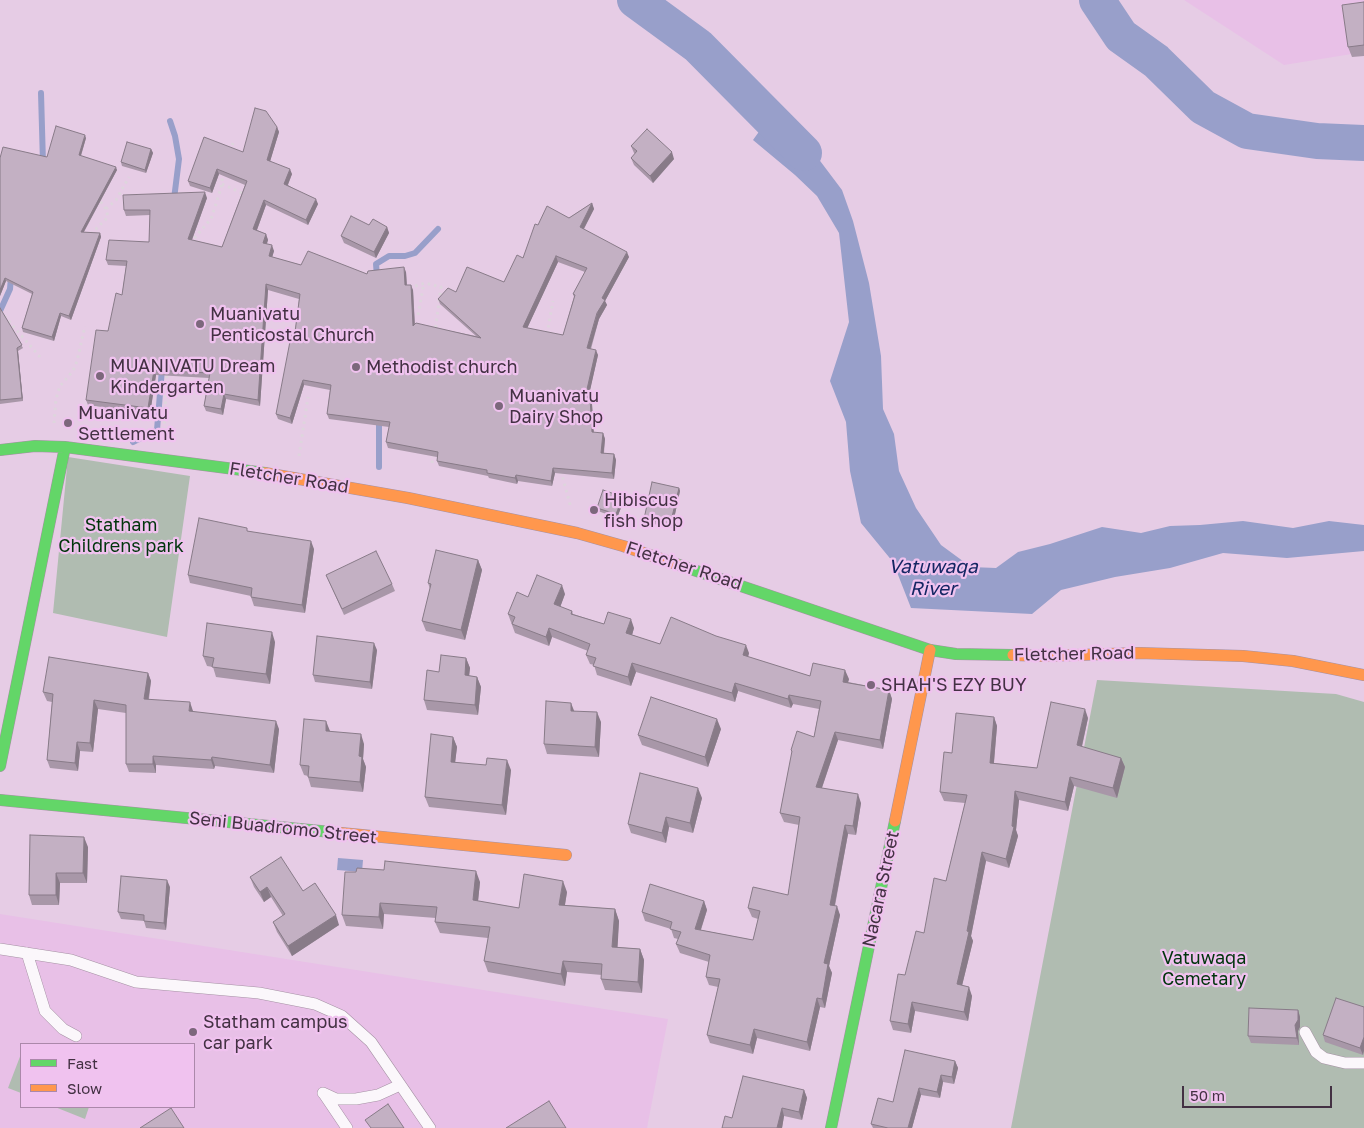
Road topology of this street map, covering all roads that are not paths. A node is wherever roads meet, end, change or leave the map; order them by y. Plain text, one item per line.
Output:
1 (59, 447) junction
2 (0, 450) edge
3 (930, 650) junction
4 (1364, 675) edge
5 (0, 766) edge
6 (0, 800) edge
7 (566, 855) dead end
8 (0, 949) edge
9 (27, 953) junction
10 (1305, 1032) dead end
11 (76, 1036) dead end
12 (1364, 1062) edge
13 (400, 1085) junction
14 (424, 1126) edge
15 (347, 1128) edge
16 (831, 1128) edge

1 - 2 main road, Fletcher Road
1 - 3 main road, Fletcher Road
1 - 5 main road
3 - 4 main road, Fletcher Road
3 - 16 main road, Nacara Street
6 - 7 main road, Seni Buadromo Street
8 - 9 lane
9 - 11 lane
9 - 13 lane
10 - 12 lane
13 - 14 lane
13 - 15 lane

